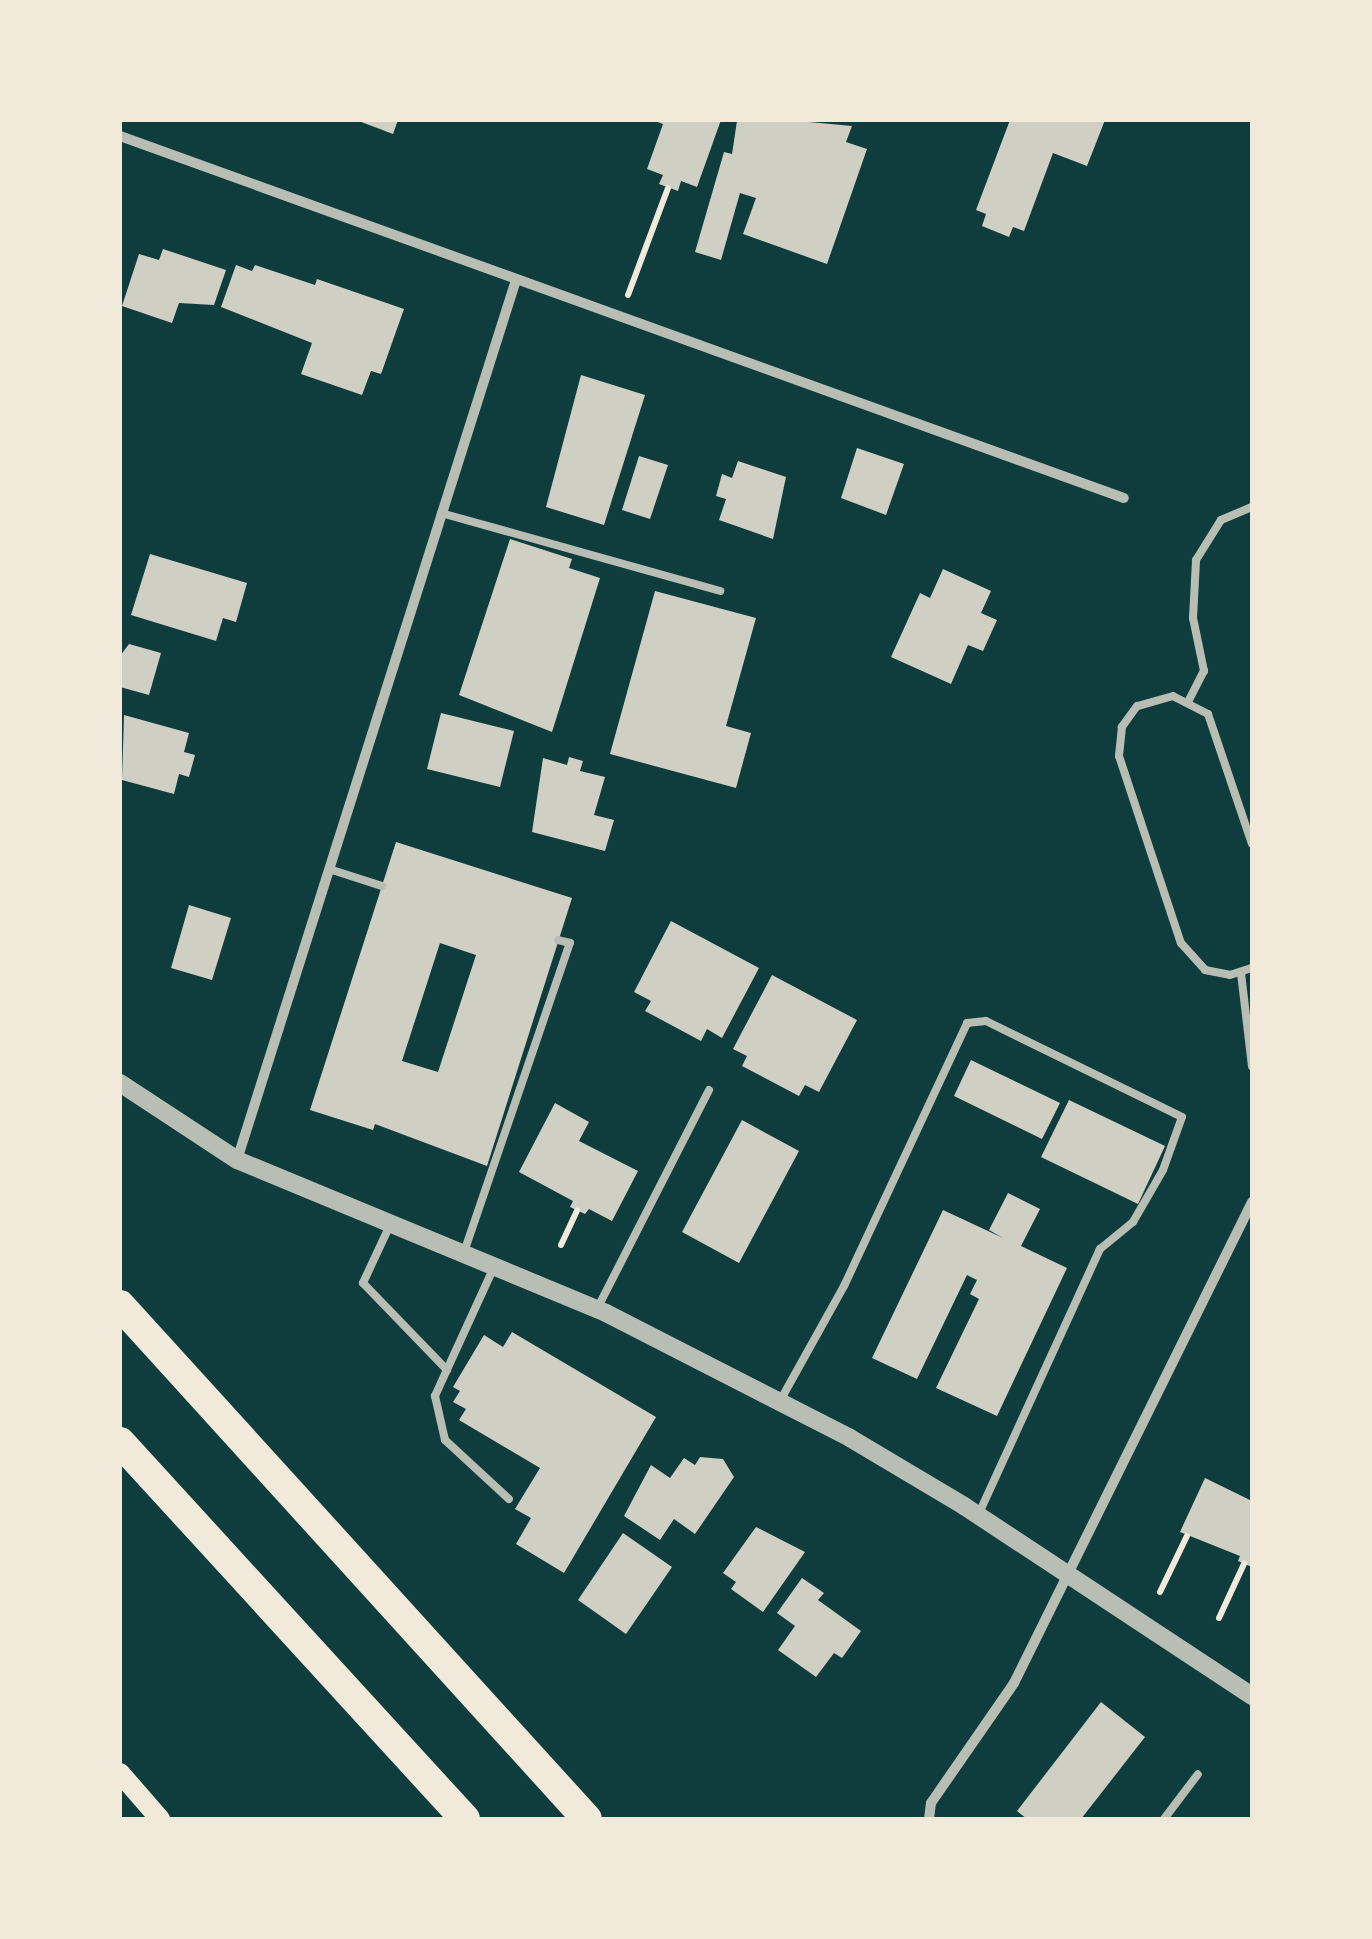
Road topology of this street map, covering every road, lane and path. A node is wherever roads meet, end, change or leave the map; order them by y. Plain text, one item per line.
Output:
1 (120, 136) edge
2 (668, 188) dead end
3 (516, 280) junction
4 (621, 315) junction
5 (1124, 498) dead end
6 (1252, 507) edge
7 (442, 513) junction
8 (720, 591) dead end
9 (1189, 700) junction
10 (1252, 844) edge
11 (329, 868) junction
12 (382, 886) dead end
13 (558, 940) dead end
14 (1252, 968) edge
15 (1241, 973) junction
16 (1252, 1066) edge
17 (120, 1083) edge
18 (709, 1090) dead end
19 (237, 1160) junction
20 (1252, 1202) edge
21 (577, 1210) dead end
22 (390, 1226) junction
23 (561, 1244) dead end
24 (463, 1255) junction
25 (494, 1267) junction
26 (120, 1306) edge
27 (597, 1309) junction
28 (447, 1370) junction
29 (780, 1401) junction
30 (120, 1442) edge
31 (509, 1499) dead end
32 (978, 1515) junction
33 (1188, 1536) dead end
34 (1244, 1564) dead end
35 (1067, 1573) junction
36 (1160, 1592) dead end
37 (1219, 1618) dead end
38 (1252, 1696) edge
39 (120, 1774) edge
40 (1198, 1774) dead end
41 (160, 1819) edge
42 (465, 1819) edge
43 (587, 1819) edge
44 (929, 1819) edge
45 (1164, 1819) edge

1 - 3 street
2 - 4 path
3 - 4 street
3 - 7 street
4 - 5 street
6 - 9 lane
7 - 8 lane
7 - 11 street
9 - 10 lane
9 - 15 lane
11 - 12 lane
11 - 19 street
13 - 24 lane
14 - 15 lane
15 - 16 lane
17 - 19 street
18 - 27 lane
19 - 22 street
20 - 35 street
21 - 23 path
22 - 24 street
22 - 28 lane
24 - 25 street
25 - 27 street
25 - 28 lane
26 - 43 highway
27 - 29 street
28 - 31 lane
29 - 32 street
29 - 32 lane
30 - 42 highway
32 - 35 street
33 - 36 path
34 - 37 path
35 - 38 street
35 - 44 street
39 - 41 main road
40 - 45 lane

